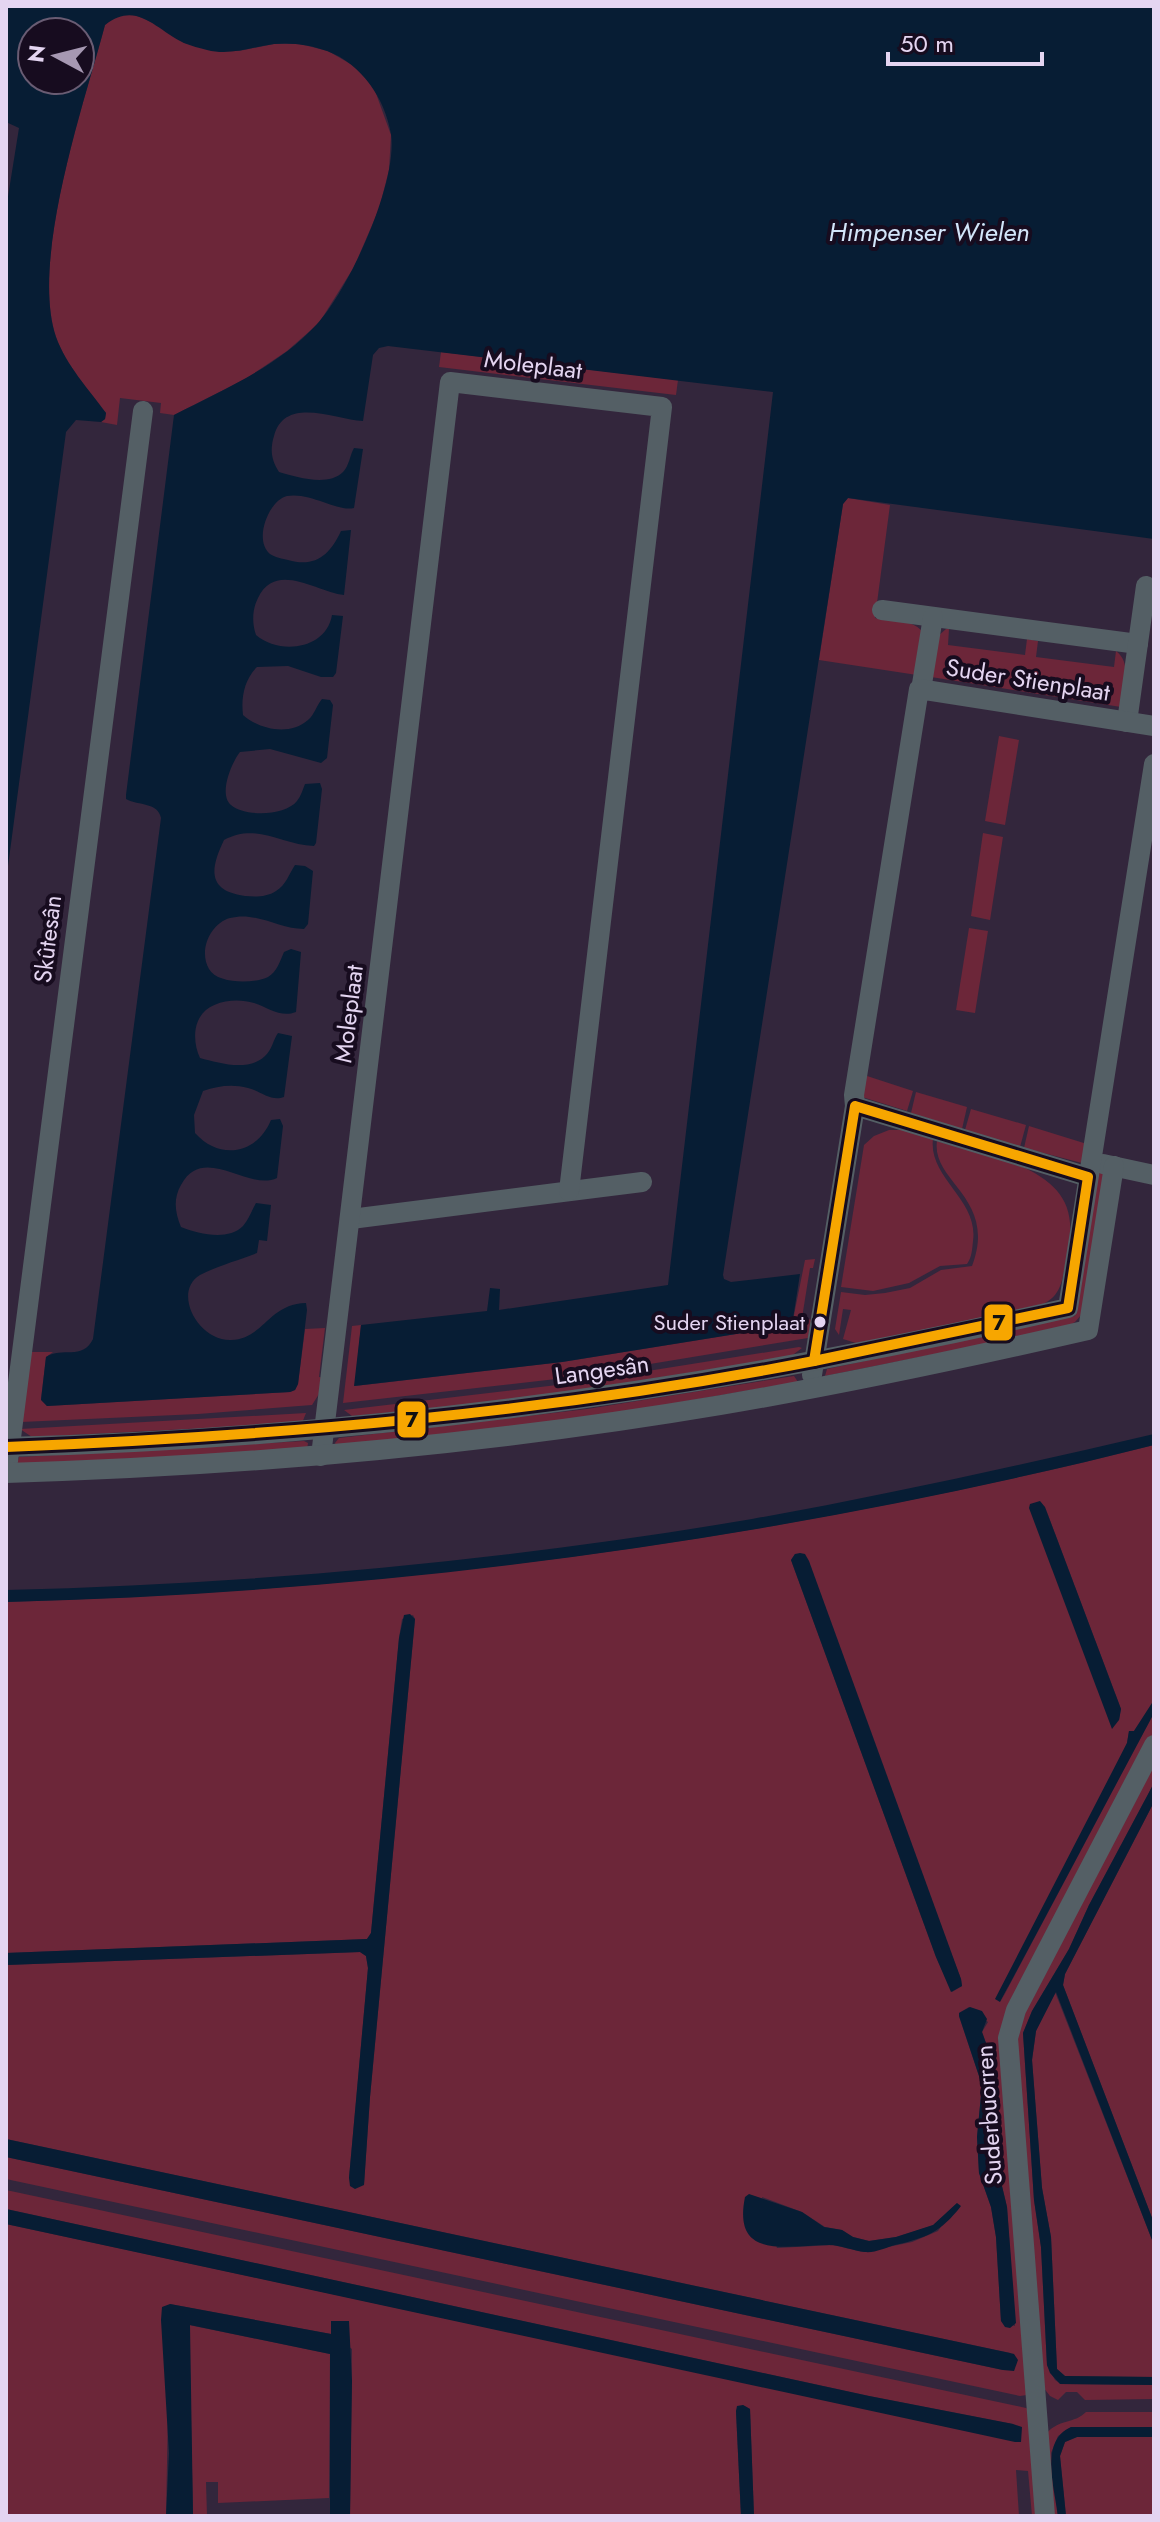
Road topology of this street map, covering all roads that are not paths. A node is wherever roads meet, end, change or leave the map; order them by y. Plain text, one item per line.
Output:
1 (143, 411) dead end
2 (1146, 586) dead end
3 (882, 610) dead end
4 (933, 617) junction
5 (1138, 644) junction
6 (921, 690) junction
7 (1127, 722) junction
8 (1154, 726) edge
9 (1154, 764) edge
10 (855, 1106) junction
11 (1114, 1166) junction
12 (1090, 1169) junction
13 (1154, 1175) edge
14 (642, 1182) dead end
15 (569, 1191) junction
16 (351, 1219) junction
17 (814, 1362) junction
18 (809, 1389) junction
19 (325, 1429) junction
20 (8, 1447) edge
21 (321, 1456) junction
22 (6, 1473) edge
23 (1154, 1745) edge
24 (1045, 2516) edge

1 - 20 street, Skûtesân
2 - 5 street, Suder Stienplaat
3 - 4 street, Suder Stienplaat
4 - 5 street, Suder Stienplaat
4 - 6 street, Suder Stienplaat
5 - 7 street, Suder Stienplaat
6 - 7 street, Suder Stienplaat
6 - 10 street, Suder Stienplaat
7 - 8 street, Suder Stienplaat
9 - 12 street
10 - 12 street
10 - 17 street, Suder Stienplaat
11 - 12 street
11 - 13 street
11 - 18 street
12 - 17 street, Langesân
14 - 15 street
15 - 16 street
15 - 16 street, Moleplaat
16 - 19 street, Moleplaat
17 - 18 street, Suder Stienplaat
17 - 19 street, Langesân
18 - 21 street
19 - 20 street, Langesân
19 - 21 street, Moleplaat
20 - 22 street, Skûtesân
21 - 22 street
23 - 24 street, Suderbuorren

